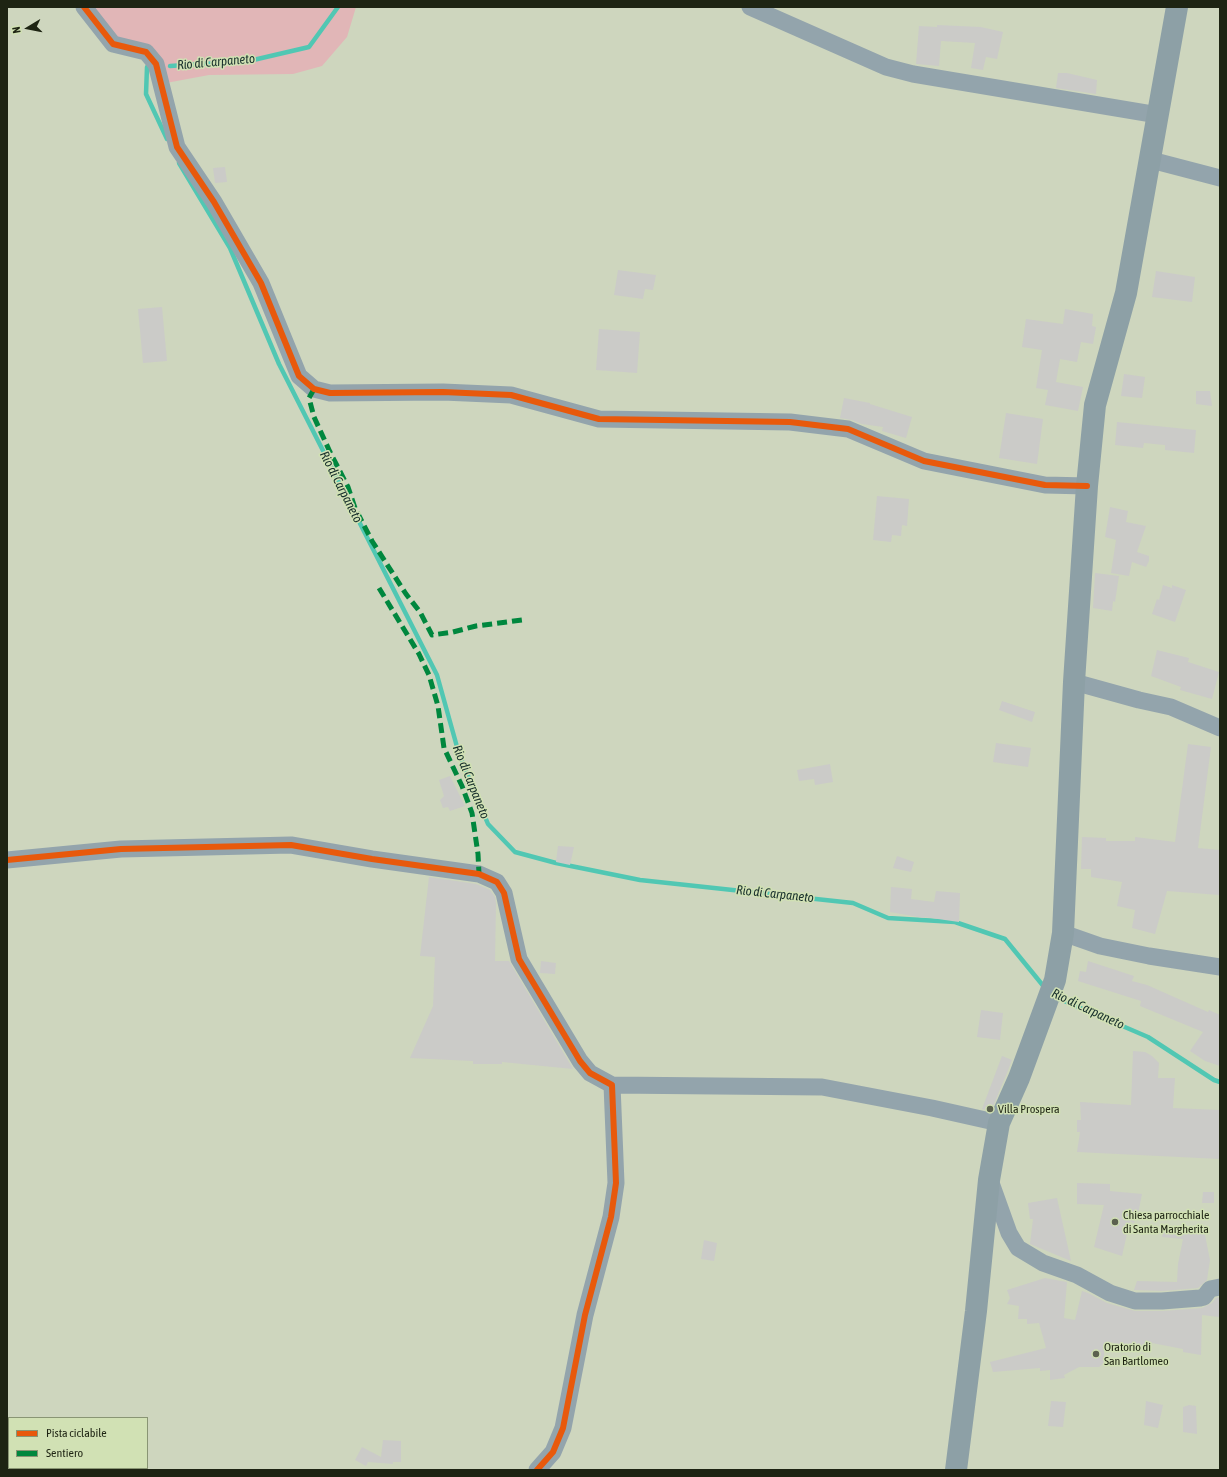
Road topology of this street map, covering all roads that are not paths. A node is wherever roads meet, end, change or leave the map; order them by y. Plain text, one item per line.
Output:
1 (84, 7) edge
2 (750, 7) edge
3 (1177, 7) edge
4 (1158, 115) junction
5 (1150, 160) junction
6 (1220, 178) edge
7 (1087, 486) junction
8 (1074, 682) junction
9 (1220, 728) edge
10 (7, 860) edge
11 (1063, 933) junction
12 (1220, 967) edge
13 (612, 1085) junction
14 (999, 1123) junction
15 (990, 1180) junction
16 (1220, 1287) edge
17 (537, 1470) edge
18 (956, 1470) edge

1 - 7 street
2 - 4 street
3 - 4 main road
4 - 5 main road
5 - 6 street
5 - 7 main road
7 - 8 main road
8 - 9 street
8 - 11 main road
10 - 13 street
11 - 12 street
11 - 14 main road
13 - 14 street
13 - 17 street
14 - 15 main road
15 - 16 street
15 - 18 main road

